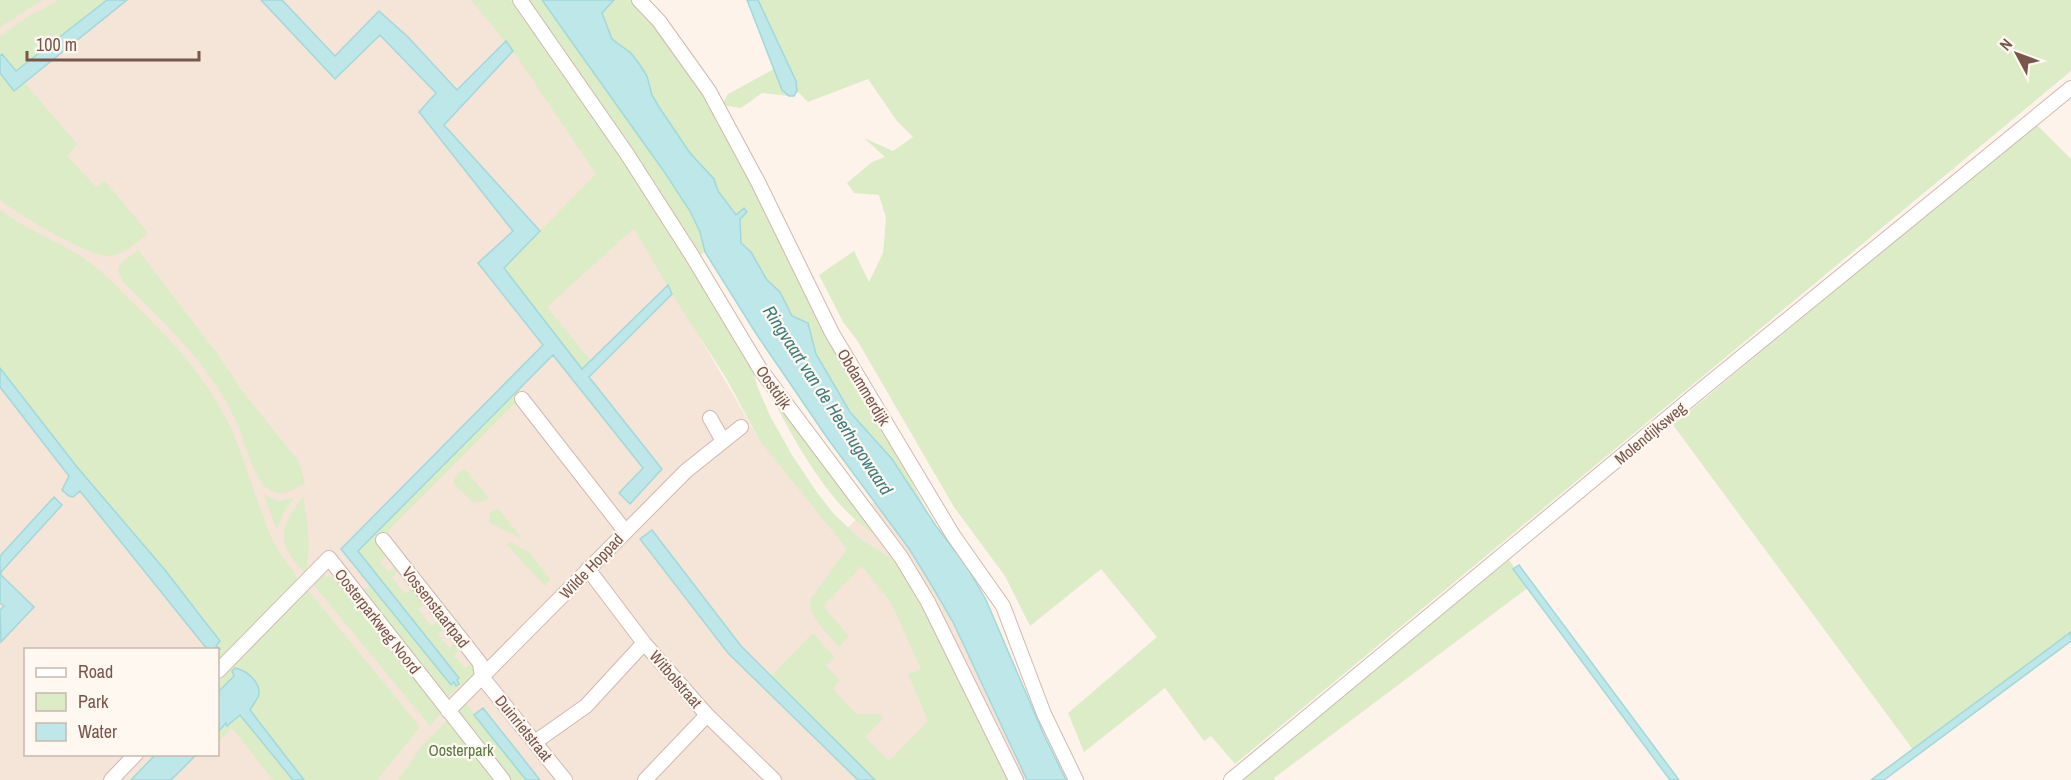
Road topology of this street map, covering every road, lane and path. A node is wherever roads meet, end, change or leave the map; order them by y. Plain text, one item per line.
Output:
1 (520, 0) edge
2 (639, 0) edge
3 (2071, 88) edge
4 (522, 399) dead end
5 (710, 418) dead end
6 (741, 427) dead end
7 (723, 441) junction
8 (625, 531) junction
9 (383, 540) dead end
10 (588, 569) junction
11 (644, 643) junction
12 (219, 671) edge
13 (482, 676) junction
14 (448, 711) junction
15 (707, 715) junction
16 (535, 742) junction
17 (134, 756) edge
18 (111, 780) edge
19 (503, 780) edge
20 (565, 780) edge
21 (645, 780) edge
22 (774, 780) edge
23 (1016, 780) edge
24 (1076, 780) edge
25 (1231, 780) edge

1 - 23 street, Oostdijk
2 - 24 street, Obdammerdijk
3 - 25 street, Molendijksweg
4 - 8 street
5 - 7 street
6 - 7 street, Wilde Hoppad
7 - 8 street, Wilde Hoppad
8 - 10 street, Wilde Hoppad
9 - 13 street, Vossenstaartpad
10 - 11 street, Witbolstraat
10 - 13 street, Wilde Hoppad
11 - 15 street, Witbolstraat
11 - 16 street
12 - 14 street, Oosterparkweg Noord
13 - 14 street, Wilde Hoppad
13 - 16 street, Duinrietstraat
14 - 19 street, Oosterparkweg Noord
15 - 21 street
15 - 22 street, Witbolstraat
16 - 20 street, Duinrietstraat
17 - 18 street

